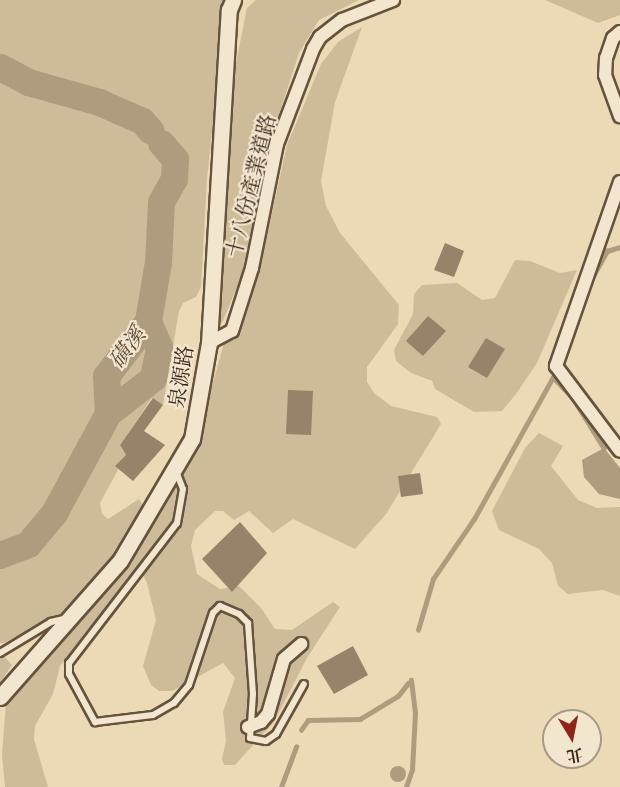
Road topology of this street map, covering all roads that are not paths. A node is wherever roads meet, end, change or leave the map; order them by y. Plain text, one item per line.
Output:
1 (233, 0) edge
2 (393, 0) edge
3 (620, 32) edge
4 (620, 116) edge
5 (620, 182) edge
6 (209, 343) junction
7 (620, 452) edge
8 (174, 468) junction
9 (67, 618) junction
10 (301, 644) dead end
11 (0, 653) edge
12 (304, 684) dead end
13 (0, 697) edge
14 (248, 727) junction

1 - 6 street, 泉源路
2 - 6 street, 十八份產業道路
3 - 4 street
5 - 7 street
6 - 8 street, 泉源路
8 - 9 street, 泉源路
8 - 14 lane
9 - 11 lane
9 - 13 street, 泉源路
10 - 14 street
12 - 14 lane

